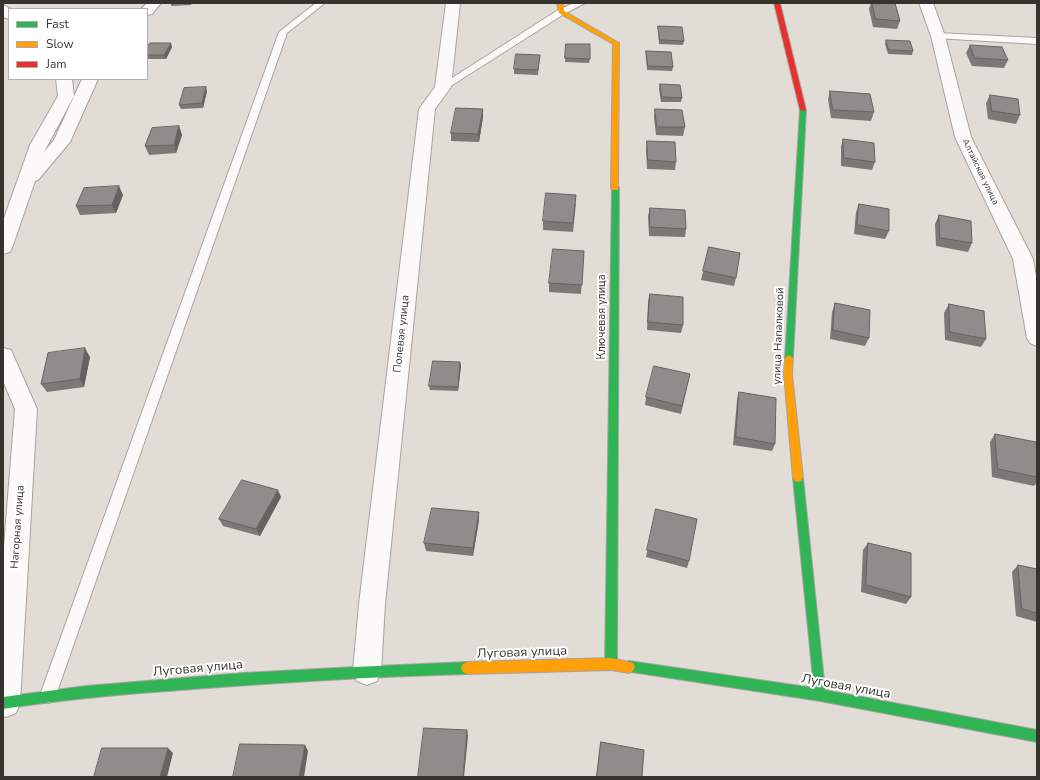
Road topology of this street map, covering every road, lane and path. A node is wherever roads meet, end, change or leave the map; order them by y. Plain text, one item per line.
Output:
1 (321, 3) edge
2 (452, 3) edge
3 (581, 3) edge
4 (777, 3) edge
5 (926, 3) edge
6 (561, 7) edge
7 (938, 36) junction
8 (1037, 41) edge
9 (64, 80) edge
10 (90, 80) edge
11 (443, 87) junction
12 (23, 185) junction
13 (3, 248) edge
14 (1030, 261) edge
15 (1037, 338) edge
16 (3, 356) edge
17 (611, 664) junction
18 (367, 672) junction
19 (48, 695) junction
20 (820, 695) junction
21 (5, 703) edge
22 (1037, 736) edge

1 - 19 lane
2 - 11 street, Полевая улица
3 - 6 lane
4 - 20 street, улица Напалковой
5 - 7 street, Алтайская улица
6 - 11 lane
6 - 17 street, Ключевая улица
7 - 8 lane
7 - 14 street, Алтайская улица
9 - 12 street
10 - 12 street
11 - 18 street, Полевая улица
12 - 13 street
14 - 15 street, Алтайская улица
16 - 21 street, Нагорная улица
17 - 18 street, Луговая улица
17 - 20 street, Луговая улица
18 - 19 street, Луговая улица
19 - 21 street, Луговая улица
20 - 22 street, Луговая улица

